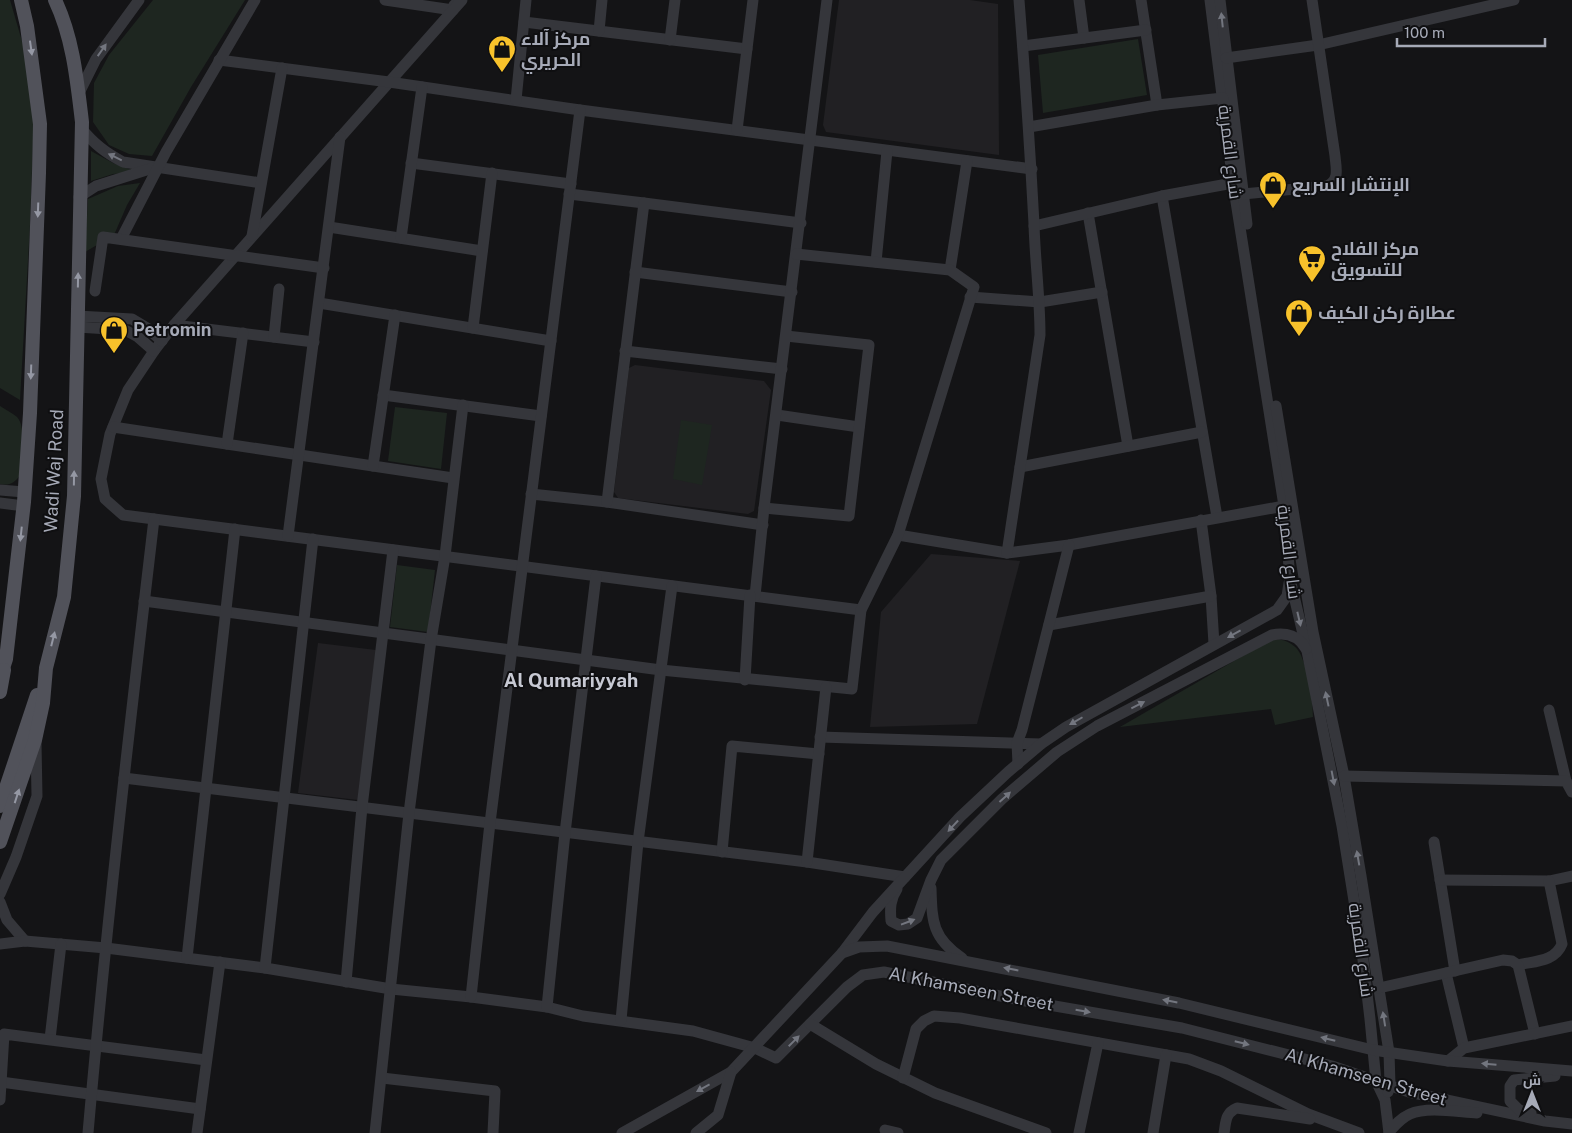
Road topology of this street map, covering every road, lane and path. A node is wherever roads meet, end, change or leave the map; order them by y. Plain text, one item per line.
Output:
1 (21, 0) edge
2 (55, 0) edge
3 (138, 0) edge
4 (255, 0) edge
5 (385, 0) edge
6 (462, 0) edge
7 (526, 0) edge
8 (602, 0) edge
9 (676, 0) edge
10 (753, 0) edge
11 (827, 0) edge
12 (1020, 0) edge
13 (1079, 0) edge
14 (1141, 0) edge
15 (1210, 0) edge
16 (1220, 0) edge
17 (1312, 0) edge
18 (1514, 0) edge
19 (454, 5) edge
20 (524, 22) junction
21 (1146, 30) junction
22 (598, 31) junction
23 (1084, 38) junction
24 (670, 40) junction
25 (1318, 45) junction
26 (1023, 46) junction
27 (747, 49) junction
28 (1226, 58) junction
29 (219, 60) junction
30 (282, 68) junction
31 (389, 82) junction
32 (422, 86) junction
33 (78, 93) junction
34 (1223, 98) junction
35 (516, 100) junction
36 (1156, 105) junction
37 (580, 110) junction
38 (1028, 126) junction
39 (81, 128) junction
40 (737, 130) junction
41 (340, 137) junction
42 (810, 140) junction
43 (887, 151) junction
44 (967, 161) junction
45 (411, 163) junction
46 (158, 166) junction
47 (1032, 169) junction
48 (492, 173) junction
49 (261, 183) junction
50 (1233, 183) junction
51 (570, 189) junction
52 (1243, 194) junction
53 (1162, 196) junction
54 (79, 197) junction
55 (644, 202) junction
56 (1088, 214) junction
57 (801, 223) junction
58 (1034, 226) junction
59 (329, 227) junction
60 (252, 237) junction
61 (401, 238) junction
62 (121, 239) junction
63 (482, 251) junction
64 (796, 254) junction
65 (235, 256) junction
66 (876, 262) junction
67 (324, 268) junction
68 (950, 270) junction
69 (635, 272) junction
70 (279, 289) dead end
71 (95, 291) dead end
72 (792, 292) junction
73 (1102, 292) junction
74 (970, 297) junction
75 (1040, 302) junction
76 (319, 304) junction
77 (395, 315) junction
78 (77, 322) junction
79 (174, 325) junction
80 (473, 328) junction
81 (242, 333) junction
82 (786, 336) junction
83 (274, 337) junction
84 (162, 341) junction
85 (551, 341) junction
86 (314, 342) junction
87 (154, 351) junction
88 (625, 351) junction
89 (782, 369) junction
90 (383, 395) junction
91 (463, 405) junction
92 (777, 415) junction
93 (541, 416) junction
94 (112, 427) junction
95 (859, 427) junction
96 (1202, 432) junction
97 (227, 444) junction
98 (1128, 446) junction
99 (299, 455) junction
100 (373, 466) junction
101 (1020, 466) junction
102 (453, 478) junction
103 (0, 490) edge
104 (531, 494) junction
105 (24, 499) junction
106 (607, 502) junction
107 (0, 503) edge
108 (1284, 506) junction
109 (764, 508) junction
110 (1218, 517) junction
111 (154, 519) junction
112 (1201, 520) junction
113 (763, 524) junction
114 (235, 529) junction
115 (288, 536) junction
116 (898, 536) junction
117 (313, 539) junction
118 (1069, 545) junction
119 (393, 550) junction
120 (1007, 554) junction
121 (445, 556) junction
122 (522, 566) junction
123 (596, 576) junction
124 (1290, 579) junction
125 (672, 586) junction
126 (752, 596) junction
127 (1211, 596) junction
128 (144, 601) junction
129 (861, 610) junction
130 (226, 612) junction
131 (304, 623) junction
132 (1049, 624) junction
133 (382, 633) junction
134 (432, 640) junction
135 (1214, 644) junction
136 (512, 651) junction
137 (1307, 651) junction
138 (6, 659) junction
139 (586, 661) junction
140 (46, 668) junction
141 (661, 670) junction
142 (0, 677) edge
143 (745, 680) junction
144 (826, 687) junction
145 (0, 692) edge
146 (1549, 710) dead end
147 (820, 737) junction
148 (36, 740) junction
149 (1017, 743) junction
150 (1041, 744) junction
151 (819, 754) junction
152 (1018, 764) junction
153 (1344, 776) junction
154 (124, 778) junction
155 (1566, 780) junction
156 (206, 788) junction
157 (1572, 792) edge
158 (284, 798) junction
159 (0, 806) edge
160 (362, 807) junction
161 (409, 813) junction
162 (490, 823) junction
163 (565, 833) junction
164 (0, 842) edge
165 (638, 842) junction
166 (1434, 842) dead end
167 (722, 852) junction
168 (807, 862) junction
169 (1572, 876) edge
170 (904, 877) junction
171 (931, 880) junction
172 (1440, 880) junction
173 (1549, 881) junction
174 (0, 894) edge
175 (0, 902) edge
176 (25, 941) junction
177 (0, 944) edge
178 (61, 944) junction
179 (106, 948) junction
180 (842, 953) junction
181 (187, 958) junction
182 (966, 960) junction
183 (220, 962) junction
184 (1518, 965) junction
185 (265, 968) junction
186 (1450, 972) junction
187 (346, 982) junction
188 (1379, 988) junction
189 (391, 989) junction
190 (471, 997) junction
191 (547, 1007) junction
192 (621, 1020) junction
193 (810, 1024) junction
194 (1572, 1026) edge
195 (1572, 1031) edge
196 (1535, 1034) junction
197 (50, 1040) junction
198 (1098, 1043) junction
199 (95, 1046) junction
200 (755, 1048) junction
201 (1464, 1048) junction
202 (1373, 1050) junction
203 (1389, 1052) junction
204 (1166, 1055) junction
205 (206, 1060) junction
206 (1448, 1061) junction
207 (1, 1062) edge
208 (731, 1072) junction
209 (1572, 1073) edge
210 (382, 1078) junction
211 (903, 1078) junction
212 (1376, 1080) junction
213 (1, 1082) edge
214 (1390, 1085) junction
215 (91, 1094) junction
216 (0, 1100) edge
217 (1385, 1100) junction
218 (200, 1109) junction
219 (1510, 1114) junction
220 (1329, 1122) junction
221 (1572, 1124) edge
222 (885, 1130) dead end
223 (88, 1133) edge
224 (198, 1133) edge
225 (375, 1133) edge
226 (493, 1133) edge
227 (622, 1133) edge
228 (696, 1133) edge
229 (898, 1133) edge
230 (1046, 1133) edge
231 (1079, 1133) edge
232 (1154, 1133) edge
233 (1224, 1133) edge
234 (1359, 1133) edge
235 (1389, 1133) edge

1 -> 105 main road, Wadi Waj Road
2 - 33 main road, Wadi Waj Road
33 -> 3 street
4 - 29 street
5 - 19 street
6 - 19 street
7 - 20 street
8 - 22 street
9 - 24 street
10 - 27 street
11 - 42 street
12 - 26 street
13 - 23 street
14 - 21 street
15 - 34 street, شارع القمرية
28 -> 16 street
17 - 25 street
18 - 25 street
19 - 31 street
20 - 22 street
20 - 35 street
21 - 23 street
21 - 36 street
22 - 24 street
23 - 26 street
24 - 27 street
25 - 28 street
25 - 52 street
26 - 38 street
27 - 40 street
28 - 52 street
29 - 30 street
29 - 46 street
30 - 31 street
30 - 49 street
31 - 32 street
31 - 41 street
32 - 35 street
32 - 45 street
33 - 39 main road, Wadi Waj Road
34 - 36 street
34 - 50 street, شارع القمرية
35 - 37 street
36 - 38 street
37 - 40 street
37 - 51 street
38 - 47 street
46 -> 39 street
39 - 54 main road, Wadi Waj Road
40 - 42 street
41 - 59 street
41 - 60 street
42 - 43 street
42 - 57 street
43 - 44 street
43 - 66 street
44 - 47 street
44 - 68 street
45 - 48 street
45 - 61 street
46 - 49 street
46 - 54 street
46 - 62 street
47 - 58 street
48 - 51 street
48 - 63 street
49 - 60 street
50 - 53 street
50 - 108 street, شارع القمرية
51 - 55 street
51 - 85 street
153 -> 52 street
53 - 56 street
53 - 96 street
78 -> 54 main road, Wadi Waj Road
55 - 57 street
55 - 69 street
56 - 58 street
56 - 73 street
57 - 64 street
58 - 75 street
59 - 61 street
59 - 67 street
60 - 65 street
61 - 63 street
62 - 65 street
62 - 71 street
63 - 80 street
64 - 66 street
64 - 72 street
65 - 67 street
65 - 79 street
66 - 68 street
67 - 76 street
68 - 74 street
69 - 72 street
69 - 88 street
70 - 83 street
72 - 82 street
73 - 75 street
73 - 98 street
74 - 75 street
74 - 116 street
75 - 101 street
76 - 77 street
76 - 86 street
77 - 80 street
77 - 90 street
78 - 84 street
78 - 87 street
140 -> 78 main road, Wadi Waj Road
79 - 81 street
79 - 84 street
80 - 85 street
81 - 83 street
81 - 97 street
82 - 89 street
82 - 95 street
83 - 86 street
84 - 87 street
85 - 93 street
86 - 99 street
87 - 94 street
88 - 89 street
88 - 106 street
89 - 92 street
90 - 91 street
90 - 100 street
91 - 93 street
91 - 102 street
92 - 95 street
92 - 109 street
93 - 104 street
94 - 97 street
94 - 111 street
95 - 109 street
96 - 98 street
96 - 110 street
97 - 99 street
98 - 101 street
99 - 100 street
99 - 115 street
100 - 102 street
101 - 120 street
102 - 121 street
103 - 105 street
104 - 106 street
104 - 122 street
105 - 107 street
105 -> 138 main road, Wadi Waj Road
106 - 113 street
108 - 110 street
108 - 124 street, شارع القمرية
109 - 113 street
110 - 112 street
111 - 114 street
111 - 128 street
112 - 118 street
112 - 127 street
113 - 126 street
114 - 115 street
114 - 130 street
115 - 117 street
116 - 120 street
116 - 129 street
117 - 119 street
117 - 131 street
118 - 120 street
118 - 132 street
119 - 121 street
119 - 133 street
121 - 122 street
121 - 134 street
122 - 123 street
122 - 136 street
123 - 125 street
123 - 139 street
124 -> 135 street
124 -> 137 street, شارع القمرية
125 - 126 street
125 - 141 street
126 - 129 street
126 - 143 street
127 - 132 street
127 - 135 street
128 - 130 street
128 - 154 street
129 - 144 street
130 - 131 street
130 - 156 street
131 - 133 street
131 - 158 street
132 - 149 street
133 - 134 street
133 - 160 street
134 - 136 street
134 - 161 street
135 -> 150 street
136 - 139 street
136 - 162 street
171 -> 137 street
137 -> 202 street, شارع القمرية
138 - 142 main road, Wadi Waj Road
138 - 145 main road
139 - 141 street
139 - 163 street
140 - 148 main road, Wadi Waj Road
140 - 159 main road
141 - 143 street
141 - 165 street
143 - 144 street
144 - 147 street
146 - 155 street
147 - 149 street
147 - 151 street
164 -> 148 main road, Wadi Waj Road
148 - 174 street
149 - 150 street
149 - 152 street
150 - 152 street
151 - 167 street
151 - 168 street
152 -> 170 street
153 - 155 street
188 -> 153 street
154 - 156 street
154 - 179 street
155 - 157 street
156 - 158 street
156 - 181 street
158 - 160 street
158 - 185 street
160 - 161 street
160 - 187 street
161 - 162 street
161 - 189 street
162 - 163 street
162 - 190 street
163 - 165 street
163 - 191 street
165 - 167 street
165 - 192 street
166 - 172 street
167 - 168 street
168 - 170 street
169 - 173 street
170 -> 171 street
170 - 180 street
171 - 182 street
172 - 173 street
172 - 186 street
173 - 184 street
175 - 176 street
176 - 177 street
176 - 178 street
178 - 179 street
178 - 197 street
179 - 181 street
179 - 199 street
180 - 182 street, Al Khamseen Street
180 - 200 street
181 - 183 street
202 -> 182 street, Al Khamseen Street
183 - 185 street
183 - 205 street
184 - 186 street
184 - 196 street
185 - 187 street
186 - 188 street
186 - 201 street
187 - 189 street
203 -> 188 street
189 - 190 street
189 - 210 street
190 - 191 street
191 - 192 street
192 - 200 street
200 -> 193 street, Al Khamseen Street
193 - 211 street
193 -> 212 street, Al Khamseen Street
194 - 195 street
194 - 196 street
196 - 201 street
197 - 199 street
197 - 207 street
198 - 204 street
198 - 211 street
198 - 231 street
199 - 205 street
199 - 215 street
200 - 208 street
201 - 206 street
202 - 203 street, Al Khamseen Street
202 - 212 street, شارع القمرية
203 - 206 street, Al Khamseen Street
203 - 214 street
204 - 220 street
204 - 232 street
205 - 218 street
209 -> 206 street, Al Khamseen Street
207 - 213 street
208 -> 227 street
208 - 228 street
209 - 221 street
210 - 225 street
210 - 226 street
211 - 230 street
212 - 214 street, Al Khamseen Street
212 - 217 street, شارع القمرية
213 - 215 street
213 - 216 street
214 - 217 street, شارع القمرية
214 - 219 street, Al Khamseen Street
215 - 218 street
215 - 223 street
217 - 235 street, شارع القمرية
218 - 224 street
219 - 221 street, Al Khamseen Street
219 - 235 street
220 - 233 street
220 - 234 street
222 - 229 street

